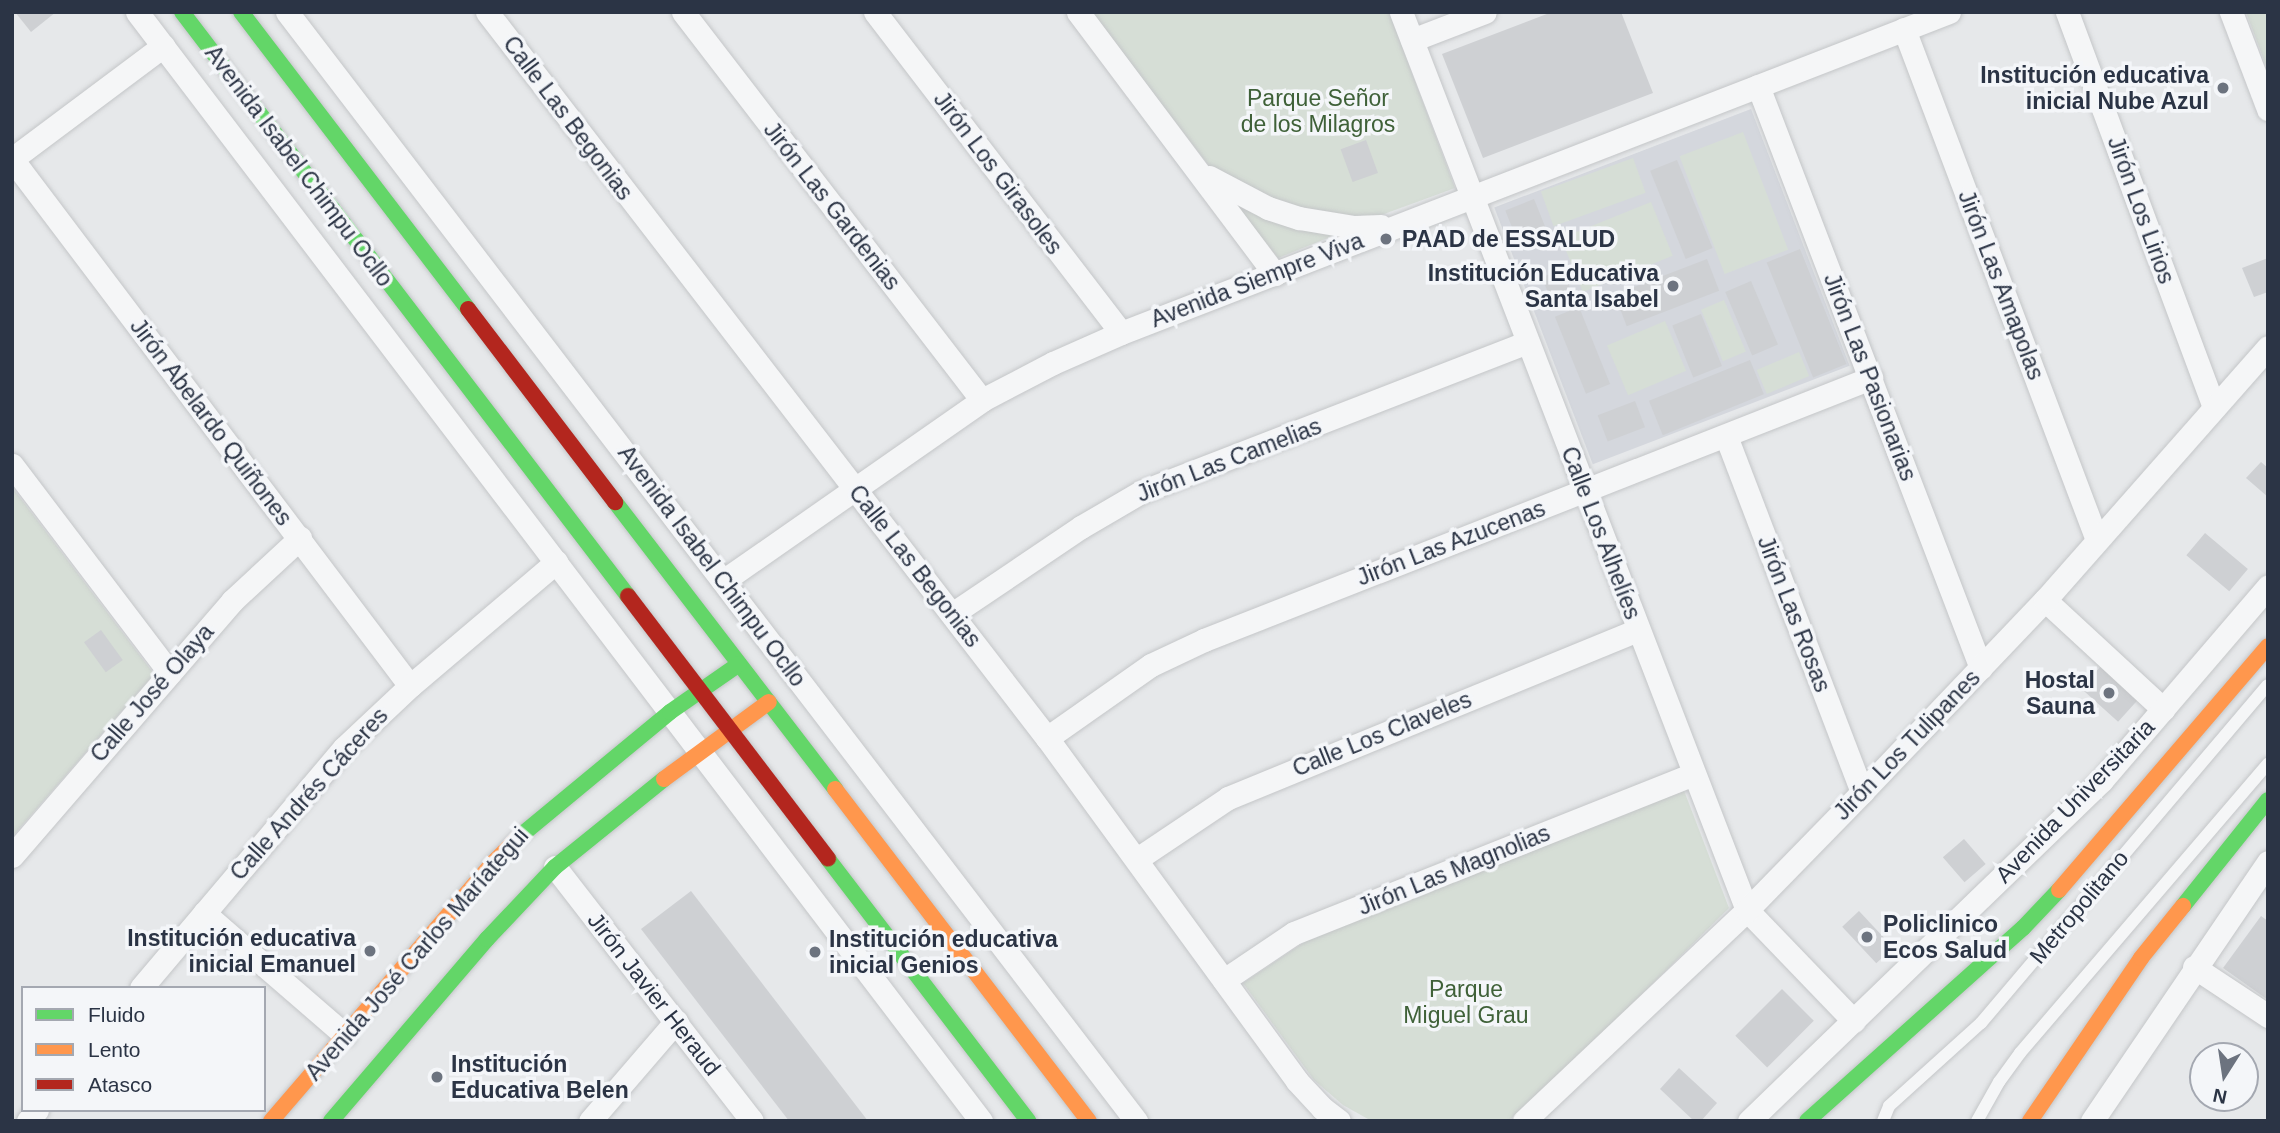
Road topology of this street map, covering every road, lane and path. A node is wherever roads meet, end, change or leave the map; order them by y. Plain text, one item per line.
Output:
1 (137, 12) edge
2 (181, 12) edge
3 (241, 12) edge
4 (287, 12) edge
5 (487, 12) edge
6 (682, 12) edge
7 (876, 12) edge
8 (1078, 12) edge
9 (1401, 12) edge
10 (1485, 12) edge
11 (1949, 12) edge
12 (2067, 12) edge
13 (2231, 12) edge
14 (1904, 29) junction
15 (1412, 40) junction
16 (163, 46) junction
17 (1758, 86) junction
18 (2268, 109) edge
19 (12, 159) edge
20 (1197, 170) junction
21 (1471, 197) junction
22 (1398, 225) junction
23 (1275, 274) junction
24 (1121, 333) junction
25 (1526, 343) junction
26 (2268, 347) edge
27 (1871, 378) junction
28 (982, 400) junction
29 (2214, 408) junction
30 (1726, 436) junction
31 (12, 465) edge
32 (853, 487) junction
33 (1586, 491) junction
34 (300, 538) junction
35 (2097, 540) junction
36 (556, 562) junction
37 (723, 581) junction
38 (2268, 586) edge
39 (2045, 600) junction
40 (952, 614) junction
41 (1638, 630) junction
42 (770, 642) junction
43 (2268, 646) edge
44 (739, 664) junction
45 (1980, 668) junction
46 (170, 673) junction
47 (799, 681) junction
48 (410, 685) junction
49 (2268, 685) edge
50 (700, 691) junction
51 (769, 702) junction
52 (2163, 709) junction
53 (670, 712) junction
54 (730, 730) junction
55 (1047, 737) junction
56 (700, 751) junction
57 (2268, 764) edge
58 (1693, 774) junction
59 (1863, 792) junction
60 (2268, 800) edge
61 (12, 856) edge
62 (1137, 859) junction
63 (2268, 862) edge
64 (555, 867) junction
65 (1747, 910) junction
66 (204, 913) junction
67 (2194, 967) junction
68 (1224, 980) junction
69 (143, 986) edge
70 (2268, 1016) edge
71 (676, 1021) junction
72 (1854, 1021) junction
73 (345, 1035) junction
74 (271, 1121) edge
75 (331, 1121) edge
76 (590, 1121) edge
77 (752, 1121) edge
78 (981, 1121) edge
79 (1028, 1121) edge
80 (1089, 1121) edge
81 (1136, 1121) edge
82 (1339, 1121) edge
83 (1524, 1121) edge
84 (1749, 1121) edge
85 (1807, 1121) edge
86 (1883, 1121) edge
87 (1977, 1121) edge
88 (2031, 1121) edge
89 (2092, 1121) edge

1 - 16 street, Avenida Isabel Chimpu Ocllo
2 - 50 main road, Avenida Isabel Chimpu Ocllo
3 - 44 main road, Avenida Isabel Chimpu Ocllo
4 - 37 street, Avenida Isabel Chimpu Ocllo
5 - 32 street, Calle Las Begonias
6 - 28 street, Jirón Las Gardenias
7 - 24 street, Jirón Los Girasoles
8 - 20 street
9 - 15 street, Calle Los Alhelíes
10 - 15 street
11 - 14 street, Avenida Siempre Viva
12 - 29 street, Jirón Los Lirios
13 - 18 street
14 - 17 street, Avenida Siempre Viva
14 - 35 street, Jirón Las Amapolas
15 - 21 street, Calle Los Alhelíes
16 - 19 street
16 - 36 street, Avenida Isabel Chimpu Ocllo
17 - 21 street, Avenida Siempre Viva
17 - 27 street, Jirón Las Pasionarias
19 - 34 street, Jirón Abelardo Quiñones
20 - 22 street
20 - 23 street
21 - 22 street, Avenida Siempre Viva
21 - 25 street, Calle Los Alhelíes
22 - 23 street, Avenida Siempre Viva
23 - 24 street, Avenida Siempre Viva
24 - 28 street, Avenida Siempre Viva
25 - 33 street, Calle Los Alhelíes
25 - 40 street, Jirón Las Camelias
26 - 29 street, Jirón Los Tulipanes
27 - 30 street, Jirón Las Azucenas
27 - 45 street, Jirón Las Pasionarias
28 - 32 street, Avenida Siempre Viva
29 - 35 street, Jirón Los Tulipanes
30 - 33 street, Jirón Las Azucenas
30 - 59 street, Jirón Las Rosas
31 - 46 street
32 - 37 street, Avenida Siempre Viva
32 - 40 street, Calle Las Begonias
33 - 41 street, Calle Los Alhelíes
33 - 55 street, Jirón Las Azucenas
34 - 46 street, Calle José Olaya
34 - 48 street, Jirón Abelardo Quiñones
35 - 39 street, Jirón Los Tulipanes
36 - 48 street, Calle Andrés Cáceres
36 - 53 street, Avenida Isabel Chimpu Ocllo
37 - 42 street, Avenida Isabel Chimpu Ocllo
38 - 52 street, Avenida Universitaria
39 - 45 street, Jirón Los Tulipanes
39 - 52 street
40 - 55 street, Calle Las Begonias
41 - 58 street, Calle Los Alhelíes
41 - 62 street, Calle Los Claveles
42 - 44 street, Avenida José Carlos Maríategui
42 - 47 street, Avenida Isabel Chimpu Ocllo
43 - 85 main road, Avenida Universitaria
44 - 50 main road, Avenida José Carlos Maríategui
44 - 51 main road, Avenida Isabel Chimpu Ocllo
45 - 59 street, Jirón Los Tulipanes
46 - 61 street, Calle José Olaya
47 - 51 street, Avenida José Carlos Maríategui
47 - 81 street, Avenida Isabel Chimpu Ocllo
48 - 66 street, Calle Andrés Cáceres
49 - 86 lane, Metropolitano
50 - 53 main road, Avenida José Carlos Maríategui
50 - 54 main road, Avenida Isabel Chimpu Ocllo
51 - 54 main road, Avenida José Carlos Maríategui
51 - 80 main road, Avenida Isabel Chimpu Ocllo
52 - 72 street, Avenida Universitaria
53 - 56 street, Avenida Isabel Chimpu Ocllo
53 - 73 main road, Avenida José Carlos Maríategui
54 - 56 main road, Avenida José Carlos Maríategui
54 - 79 main road, Avenida Isabel Chimpu Ocllo
55 - 62 street, Calle Las Begonias
56 - 64 main road, Avenida José Carlos Maríategui
56 - 78 street, Avenida Isabel Chimpu Ocllo
57 - 87 lane
58 - 65 street, Calle Los Alhelíes
58 - 68 street, Jirón Las Magnolias
59 - 65 street, Jirón Los Tulipanes
60 - 88 main road
62 - 68 street, Calle Las Begonias
63 - 67 street
64 - 71 street, Jirón Javier Heraud
64 - 75 main road, Avenida José Carlos Maríategui
65 - 72 street, Calle Los Alhelíes
65 - 83 street, Jirón Los Tulipanes
66 - 69 street, Calle Andrés Cáceres
66 - 73 street
67 - 70 street
67 - 89 street
68 - 82 street, Calle Las Begonias
71 - 76 street
71 - 77 street, Jirón Javier Heraud
72 - 84 street, Avenida Universitaria
73 - 74 main road, Avenida José Carlos Maríategui

